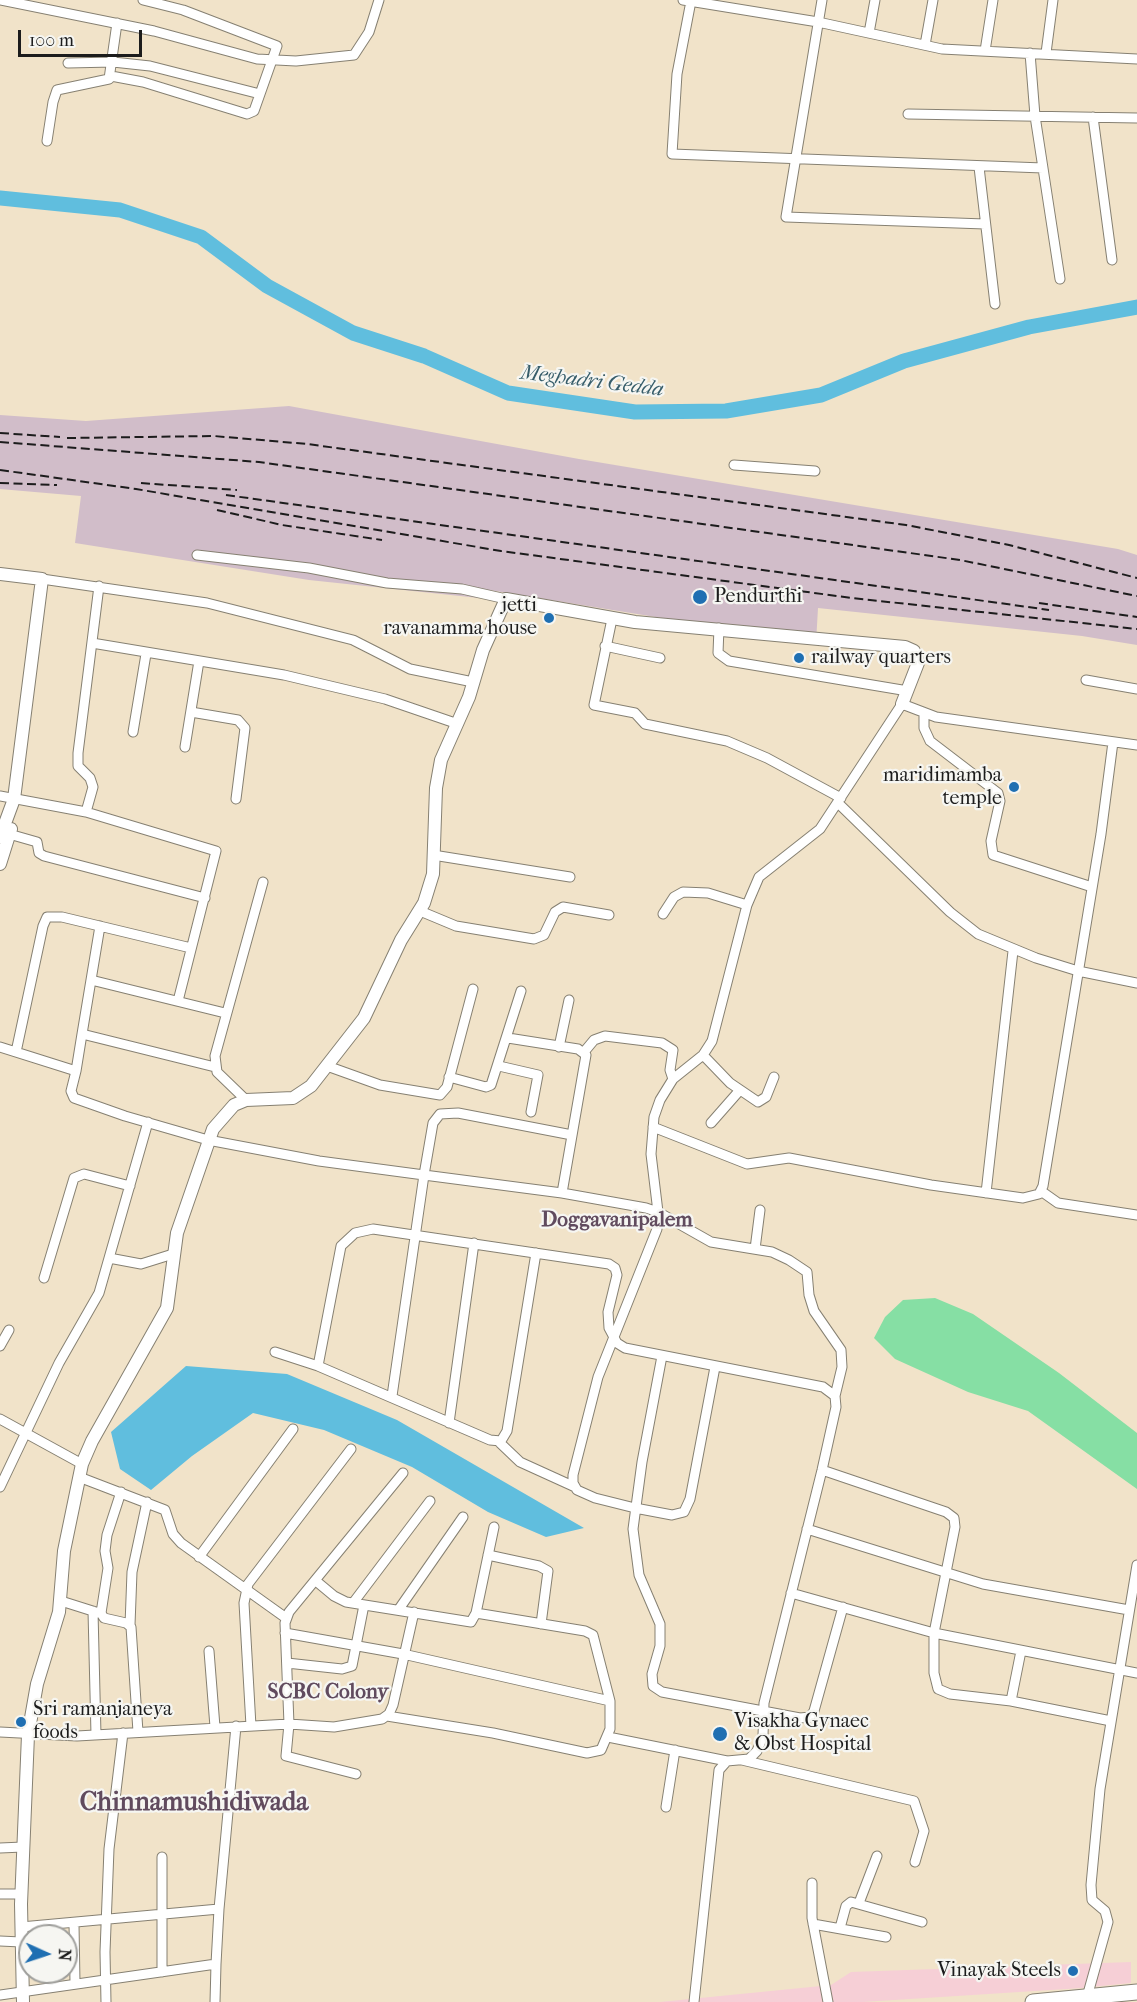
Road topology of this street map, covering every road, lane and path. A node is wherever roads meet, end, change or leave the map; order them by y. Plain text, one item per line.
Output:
1 (1, 0) edge
2 (143, 0) edge
3 (379, 0) edge
4 (822, 0) edge
5 (875, 0) edge
6 (933, 0) edge
7 (993, 0) edge
8 (1053, 0) edge
9 (687, 1) edge
10 (818, 22) junction
11 (117, 23) junction
12 (869, 33) junction
13 (925, 45) junction
14 (985, 51) junction
15 (1030, 52) junction
16 (1046, 53) junction
17 (1137, 58) edge
18 (273, 61) junction
19 (113, 62) junction
20 (68, 63) dead end
21 (111, 76) junction
22 (260, 94) junction
23 (908, 114) dead end
24 (1035, 116) junction
25 (1093, 117) junction
26 (1137, 118) edge
27 (47, 141) dead end
28 (796, 159) junction
29 (979, 167) junction
30 (1043, 168) junction
31 (985, 224) junction
32 (1112, 260) dead end
33 (1060, 279) dead end
34 (995, 304) dead end
35 (734, 465) dead end
36 (815, 471) dead end
37 (198, 555) dead end
38 (0, 574) edge
39 (42, 579) junction
40 (99, 586) junction
41 (506, 599) junction
42 (612, 619) junction
43 (719, 628) junction
44 (92, 644) junction
45 (605, 646) junction
46 (146, 654) junction
47 (660, 658) dead end
48 (199, 661) junction
49 (1086, 680) dead end
50 (473, 682) junction
51 (1137, 689) edge
52 (908, 691) junction
53 (902, 704) junction
54 (191, 712) junction
55 (924, 715) junction
56 (458, 723) junction
57 (133, 732) dead end
58 (1113, 742) junction
59 (1137, 745) edge
60 (185, 747) dead end
61 (0, 796) edge
62 (14, 799) junction
63 (236, 799) dead end
64 (840, 801) junction
65 (86, 812) junction
66 (4, 836) edge
67 (434, 855) junction
68 (0, 864) edge
69 (570, 877) dead end
70 (262, 882) dead end
71 (1092, 887) junction
72 (205, 898) junction
73 (747, 905) junction
74 (420, 910) junction
75 (663, 914) dead end
76 (609, 915) dead end
77 (100, 926) junction
78 (191, 948) junction
79 (1013, 951) junction
80 (1078, 970) junction
81 (91, 980) junction
82 (1137, 983) edge
83 (473, 989) dead end
84 (521, 991) dead end
85 (569, 1000) dead end
86 (178, 1001) junction
87 (225, 1013) junction
88 (82, 1034) junction
89 (508, 1038) junction
90 (559, 1047) junction
91 (0, 1049) edge
92 (16, 1052) junction
93 (584, 1052) junction
94 (703, 1055) junction
95 (327, 1066) junction
96 (499, 1066) junction
97 (215, 1067) junction
98 (76, 1071) junction
99 (449, 1077) junction
100 (774, 1077) dead end
101 (673, 1079) junction
102 (740, 1090) junction
103 (246, 1100) junction
104 (531, 1112) dead end
105 (148, 1122) junction
106 (711, 1123) dead end
107 (653, 1126) junction
108 (572, 1135) junction
109 (208, 1140) junction
110 (424, 1175) junction
111 (130, 1186) junction
112 (1041, 1191) junction
113 (562, 1193) junction
114 (986, 1193) junction
115 (760, 1210) dead end
116 (658, 1212) junction
117 (1137, 1215) edge
118 (415, 1234) junction
119 (474, 1243) junction
120 (755, 1249) junction
121 (537, 1253) junction
122 (173, 1254) junction
123 (110, 1258) junction
124 (44, 1278) dead end
125 (9, 1330) dead end
126 (612, 1337) junction
127 (0, 1346) edge
128 (275, 1352) dead end
129 (662, 1356) junction
130 (318, 1366) junction
131 (715, 1366) junction
132 (392, 1396) junction
133 (836, 1396) junction
134 (0, 1419) edge
135 (449, 1423) junction
136 (293, 1429) dead end
137 (26, 1434) junction
138 (498, 1441) junction
139 (351, 1449) dead end
140 (82, 1464) junction
141 (822, 1470) junction
142 (403, 1473) dead end
143 (79, 1477) junction
144 (0, 1485) edge
145 (575, 1487) junction
146 (121, 1492) junction
147 (430, 1501) dead end
148 (147, 1502) junction
149 (635, 1508) junction
150 (463, 1517) dead end
151 (494, 1527) dead end
152 (807, 1529) junction
153 (488, 1555) junction
154 (199, 1557) junction
155 (1137, 1565) edge
156 (945, 1574) junction
157 (316, 1581) junction
158 (246, 1590) junction
159 (792, 1593) junction
160 (61, 1601) junction
161 (353, 1603) junction
162 (364, 1605) junction
163 (843, 1607) junction
164 (399, 1609) junction
165 (1129, 1610) junction
166 (97, 1612) junction
167 (414, 1612) junction
168 (476, 1613) junction
169 (286, 1618) junction
170 (541, 1624) junction
171 (130, 1625) junction
172 (285, 1633) junction
173 (934, 1634) junction
174 (358, 1644) junction
175 (209, 1651) dead end
176 (1021, 1651) junction
177 (403, 1654) junction
178 (287, 1663) junction
179 (1119, 1669) junction
180 (1137, 1673) edge
181 (610, 1701) junction
182 (1011, 1701) junction
183 (763, 1710) junction
184 (387, 1716) junction
185 (1111, 1721) junction
186 (289, 1724) junction
187 (236, 1726) junction
188 (251, 1726) junction
189 (215, 1727) junction
190 (0, 1732) edge
191 (138, 1732) junction
192 (123, 1733) junction
193 (28, 1735) junction
194 (96, 1735) junction
195 (608, 1737) junction
196 (675, 1750) junction
197 (742, 1760) junction
198 (727, 1761) junction
199 (357, 1774) dead end
200 (666, 1807) dead end
201 (23, 1847) junction
202 (0, 1848) edge
203 (877, 1856) dead end
204 (162, 1857) dead end
205 (915, 1862) dead end
206 (812, 1883) dead end
207 (0, 1894) edge
208 (21, 1894) junction
209 (859, 1903) junction
210 (219, 1909) junction
211 (163, 1913) junction
212 (105, 1920) junction
213 (922, 1922) dead end
214 (21, 1924) edge
215 (74, 1924) edge
216 (813, 1924) junction
217 (840, 1928) junction
218 (886, 1937) dead end
219 (0, 1941) edge
220 (18, 1942) edge
221 (216, 1964) junction
222 (162, 1971) junction
223 (105, 1978) junction
224 (78, 1982) edge
225 (71, 1984) edge
226 (1137, 1992) edge
227 (0, 1995) edge
228 (23, 1997) edge
229 (1137, 1998) edge
230 (1086, 1999) edge
231 (106, 2002) edge
232 (215, 2002) edge
233 (694, 2002) edge
234 (828, 2002) edge
235 (1033, 2002) edge
236 (1107, 2002) edge

1 - 11 street
2 - 18 street
3 - 18 street
4 - 10 street
5 - 12 street
6 - 13 street
7 - 14 street
8 - 16 street
9 - 10 street
9 - 28 street
10 - 12 street
10 - 28 street
11 - 18 street
11 - 19 street
12 - 13 street
13 - 14 street
14 - 15 street
15 - 16 street
15 - 24 street
16 - 17 street
18 - 22 street
19 - 20 street
19 - 21 street
19 - 22 street
21 - 22 street
21 - 27 street
23 - 24 street
24 - 25 street
24 - 30 street
25 - 26 street
25 - 32 street
28 - 29 street
28 - 31 street
29 - 30 street
29 - 31 street
30 - 33 street
31 - 34 street
35 - 36 street
37 - 41 street
38 - 39 street
39 - 40 street
39 - 62 street
40 - 44 street
40 - 50 street
41 - 42 street
41 - 50 street
42 - 43 street
42 - 45 street
43 - 52 street
43 - 52 street
44 - 46 street
44 - 65 street
45 - 47 street
45 - 64 street
46 - 48 street
46 - 57 street
48 - 54 street
48 - 56 street
49 - 51 street
50 - 56 street
52 - 53 street
53 - 55 street
53 - 64 street
54 - 60 street
54 - 63 street
55 - 58 street
55 - 71 street
56 - 67 street
58 - 59 street
58 - 71 street
61 - 62 street
62 - 65 street
62 - 66 street
64 - 73 street
64 - 79 street
65 - 72 street
66 - 68 street
66 - 72 street
67 - 69 street
67 - 74 street
70 - 87 street
71 - 80 street
72 - 78 street
73 - 75 street
73 - 94 street
74 - 76 street
74 - 95 street
77 - 78 street
77 - 81 street
77 - 92 street
78 - 86 street
79 - 80 street
79 - 114 street
80 - 82 street
80 - 112 street
81 - 86 street
81 - 88 street
83 - 99 street
84 - 89 street
85 - 90 street
86 - 87 street
87 - 97 street
88 - 97 street
88 - 98 street
89 - 90 street
89 - 96 street
90 - 93 street
91 - 92 street
92 - 98 street
93 - 101 street
93 - 108 street
94 - 101 street
94 - 102 street
95 - 99 street
95 - 103 street
96 - 99 street
96 - 104 street
97 - 103 street
98 - 105 street
100 - 102 street
101 - 107 street
102 - 106 street
103 - 109 street
105 - 109 street
105 - 111 street
107 - 114 street
107 - 116 street
108 - 110 street
108 - 113 street
109 - 110 street
109 - 122 street
110 - 113 street
110 - 118 street
111 - 123 street
111 - 124 street
112 - 114 street
112 - 117 street
113 - 116 street
115 - 120 street
116 - 120 street
116 - 126 street
118 - 119 street
118 - 130 street
118 - 132 street
119 - 121 street
119 - 135 street
120 - 133 street
121 - 126 street
121 - 138 street
122 - 123 street
122 - 140 street
123 - 137 street
125 - 127 street
126 - 129 street
126 - 145 street
128 - 130 street
129 - 131 street
129 - 149 street
130 - 132 street
131 - 133 street
131 - 149 street
132 - 135 street
133 - 141 street
134 - 137 street
135 - 138 street
136 - 154 street
137 - 140 street
137 - 144 street
138 - 145 street
139 - 158 street
140 - 143 street
141 - 152 street
141 - 156 street
142 - 157 street
143 - 146 street
143 - 160 street
145 - 149 street
146 - 148 street
146 - 166 street
147 - 161 street
148 - 154 street
148 - 171 street
149 - 183 street
150 - 164 street
151 - 153 street
152 - 156 street
152 - 159 street
153 - 168 street
153 - 170 street
154 - 158 street
155 - 165 street
156 - 165 street
156 - 173 street
157 - 161 street
157 - 169 street
158 - 169 street
158 - 188 street
159 - 163 street
159 - 183 street
160 - 166 street
160 - 193 street
161 - 162 street
162 - 164 street
162 - 174 street
163 - 173 street
163 - 183 street
164 - 167 street
165 - 179 street
166 - 171 street
166 - 194 street
167 - 168 street
167 - 177 street
168 - 170 street
169 - 172 street
170 - 181 street
171 - 191 street
172 - 174 street
172 - 178 street
173 - 176 street
173 - 182 street
174 - 177 street
174 - 178 street
175 - 189 street
176 - 179 street
176 - 182 street
177 - 181 street
177 - 184 street
178 - 186 street
179 - 180 street
179 - 185 street
181 - 195 street
182 - 185 street
183 - 197 street
184 - 186 street
184 - 195 street
185 - 230 street
186 - 188 street
186 - 199 street
187 - 188 street
187 - 189 street
187 - 210 street
189 - 191 street
190 - 193 street
191 - 192 street
192 - 194 street
192 - 212 street
193 - 194 street
193 - 201 street
195 - 196 street
196 - 198 street
196 - 200 street
197 - 198 street
197 - 205 street
198 - 233 street
201 - 202 street
201 - 208 street
203 - 209 street
204 - 211 street
206 - 216 street
207 - 208 street
208 - 214 street
209 - 213 street
209 - 217 street
210 - 211 street
210 - 221 street
211 - 212 street
211 - 222 street
212 - 215 street
212 - 223 street
216 - 217 street
216 - 234 street
217 - 218 street
219 - 220 street
221 - 222 street
221 - 232 street
222 - 223 street
223 - 224 street
223 - 231 street
225 - 228 street
226 - 230 main road
227 - 228 street
229 - 236 main road
230 - 235 main road

